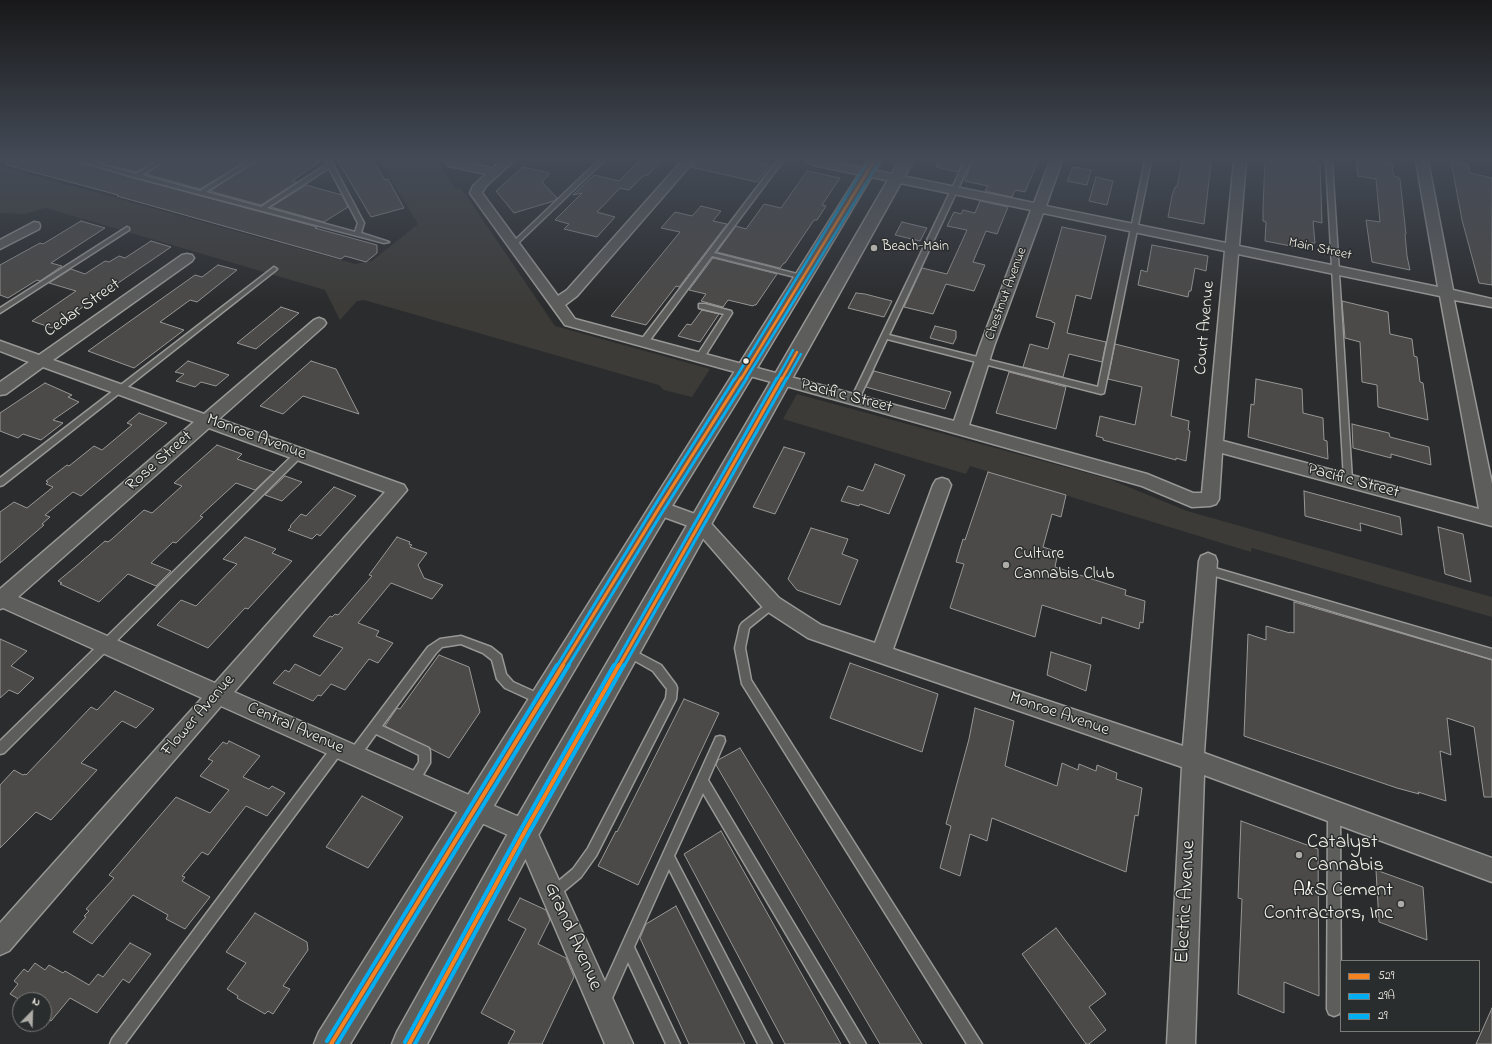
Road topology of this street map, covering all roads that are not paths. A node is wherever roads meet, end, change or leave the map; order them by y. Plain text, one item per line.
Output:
1 (269, 210) edge
2 (354, 210) edge
3 (487, 210) edge
4 (550, 210) edge
5 (645, 210) edge
6 (743, 210) edge
7 (844, 210) edge
8 (878, 210) edge
9 (946, 210) edge
10 (1038, 210) edge
11 (1047, 210) edge
12 (1138, 210) edge
13 (1236, 210) edge
14 (1332, 210) edge
15 (1431, 210) edge
16 (34, 226) dead end
17 (1134, 228) junction
18 (127, 229) dead end
19 (358, 234) junction
20 (386, 242) dead end
21 (0, 245) edge
22 (513, 245) junction
23 (1232, 248) junction
24 (710, 254) junction
25 (187, 258) dead end
26 (274, 269) dead end
27 (1336, 270) junction
28 (803, 277) junction
29 (1446, 293) junction
30 (1492, 303) edge
31 (556, 304) junction
32 (702, 306) dead end
33 (0, 311) edge
34 (319, 323) dead end
35 (885, 336) junction
36 (644, 342) junction
37 (0, 346) edge
38 (700, 357) junction
39 (982, 360) junction
40 (41, 361) junction
41 (746, 370) junction
42 (781, 379) junction
43 (120, 389) junction
44 (0, 390) edge
45 (855, 399) junction
46 (207, 421) junction
47 (959, 429) junction
48 (1214, 445) junction
49 (299, 454) junction
50 (1348, 480) junction
51 (0, 483) edge
52 (942, 486) dead end
53 (398, 490) joint
54 (1210, 499) joint
55 (659, 508) junction
56 (1491, 518) edge
57 (700, 523) junction
58 (1208, 566) joint
59 (1, 599) edge
60 (772, 604) junction
61 (106, 644) junction
62 (628, 651) junction
63 (1492, 654) edge
64 (881, 655) junction
65 (218, 694) junction
66 (542, 700) junction
67 (374, 728) junction
68 (720, 741) dead end
69 (0, 749) edge
70 (346, 752) junction
71 (1193, 760) junction
72 (413, 781) junction
73 (702, 781) junction
74 (476, 809) junction
75 (1334, 812) junction
76 (525, 831) junction
77 (668, 856) junction
78 (1492, 870) edge
79 (552, 893) junction
80 (0, 942) edge
81 (628, 948) junction
82 (602, 1005) junction
83 (1334, 1009) dead end
84 (117, 1044) edge
85 (331, 1044) edge
86 (409, 1044) edge
87 (619, 1044) edge
88 (673, 1044) edge
89 (765, 1044) edge
90 (858, 1044) edge
91 (975, 1044) edge
92 (1181, 1044) edge

1 - 19 lane
2 - 19 lane
3 - 22 street, Pacific Street
4 - 22 lane
5 - 31 street
6 - 24 lane
7 - 28 main road
8 - 42 main road
9 - 35 lane
10 - 39 street, Chestnut Avenue
11 - 17 street, Main Street
12 - 17 lane
13 - 23 street, Court Avenue
14 - 27 lane
15 - 29 street
16 - 21 street
17 - 23 street, Main Street
17 - 39 lane
18 - 33 lane
19 - 20 lane
22 - 31 street, Pacific Street
23 - 27 street, Main Street
23 - 48 street, Court Avenue
24 - 28 lane
24 - 36 lane
25 - 40 street, Cedar Street
26 - 43 lane
27 - 29 street, Main Street
27 - 50 lane
28 - 41 main road
29 - 30 street, Main Street
29 - 56 street
31 - 36 street, Pacific Street
32 - 38 lane
34 - 46 street, Rose Street
35 - 39 lane
35 - 45 lane
36 - 38 street, Pacific Street
37 - 40 street, Monroe Avenue
38 - 41 street, Pacific Street
39 - 47 street, Chestnut Avenue
40 - 43 street, Monroe Avenue
40 - 44 street, Cedar Street
41 - 42 street, Pacific Street
41 - 55 main road
42 - 45 street, Pacific Street
42 - 57 main road
43 - 46 street, Monroe Avenue
43 - 51 lane
45 - 47 street, Pacific Street
46 - 49 street, Monroe Avenue
46 - 59 street, Rose Street
47 - 54 street, Pacific Street
48 - 50 street, Pacific Street
48 - 54 street, Court Avenue
49 - 53 street, Monroe Avenue
49 - 61 lane
50 - 56 street, Pacific Street
52 - 64 street
53 - 65 street, Flower Avenue
55 - 57 street, Monroe Avenue
55 - 66 main road
57 - 60 street, Monroe Avenue
57 - 62 main road
58 - 63 lane
58 - 71 street, Electric Avenue
59 - 61 street, Central Avenue
60 - 64 street, Monroe Avenue
60 - 91 lane
61 - 65 street, Central Avenue
61 - 69 lane
62 - 76 main road
62 - 79 lane
64 - 71 street, Monroe Avenue
65 - 70 street, Central Avenue
65 - 80 street, Flower Avenue
66 - 67 lane
66 - 74 main road
67 - 70 lane
67 - 72 lane
68 - 73 lane
70 - 72 street, Central Avenue
70 - 84 lane
71 - 75 street, Monroe Avenue
71 - 92 street, Electric Avenue
72 - 74 street, Central Avenue
73 - 77 lane
73 - 90 lane
74 - 76 street, Central Avenue
74 - 85 main road
75 - 78 street, Monroe Avenue
75 - 83 lane
76 - 79 street, Grand Avenue
76 - 86 main road
77 - 81 lane
77 - 89 lane
79 - 82 street, Grand Avenue
81 - 82 lane
81 - 88 lane
82 - 87 street, Grand Avenue

